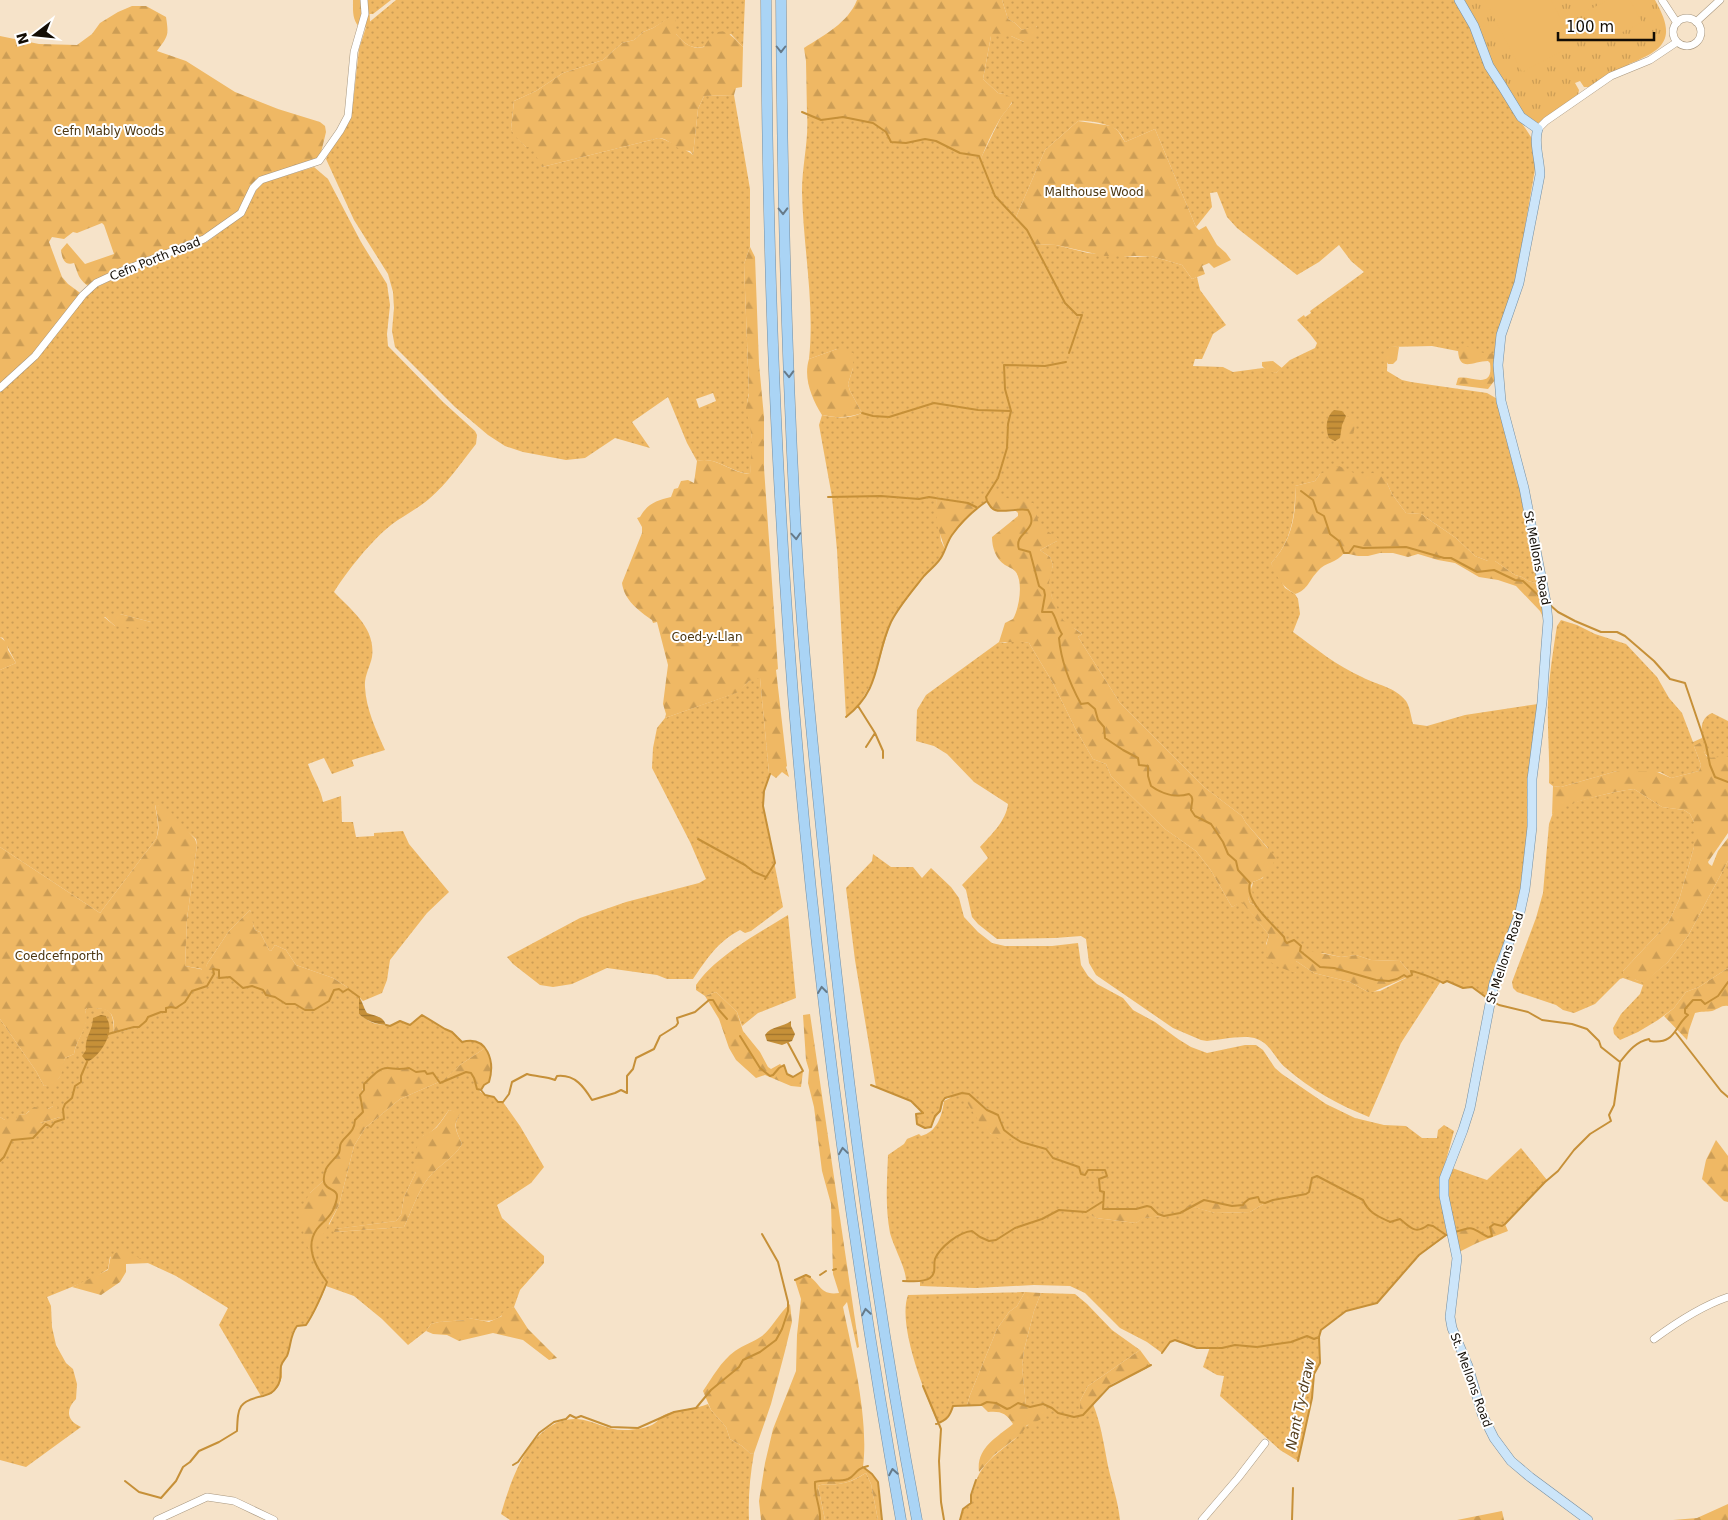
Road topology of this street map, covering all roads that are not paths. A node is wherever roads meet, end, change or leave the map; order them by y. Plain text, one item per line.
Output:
1 (364, 0) edge
2 (766, 0) edge
3 (780, 0) edge
4 (1459, 0) edge
5 (1662, 0) edge
6 (1720, 0) edge
7 (1696, 22) junction
8 (1677, 23) junction
9 (1677, 42) junction
10 (1538, 129) junction
11 (0, 388) edge
12 (1451, 1227) joint
13 (1728, 1297) edge
14 (1654, 1339) dead end
15 (1265, 1443) dead end
16 (157, 1520) edge
17 (274, 1520) edge
18 (901, 1520) edge
19 (916, 1520) edge
20 (1202, 1520) edge
21 (1588, 1520) edge

1 - 11 street, Cefn Porth Road
18 -> 2 highway
3 -> 19 highway
4 - 10 main road
5 - 8 street
6 - 7 street
7 - 8 street
7 - 9 street
8 - 9 street
9 - 10 street
10 - 12 main road, St Mellons Road
12 - 21 main road, St. Mellons Road
13 - 14 street
15 - 20 street
16 - 17 street

